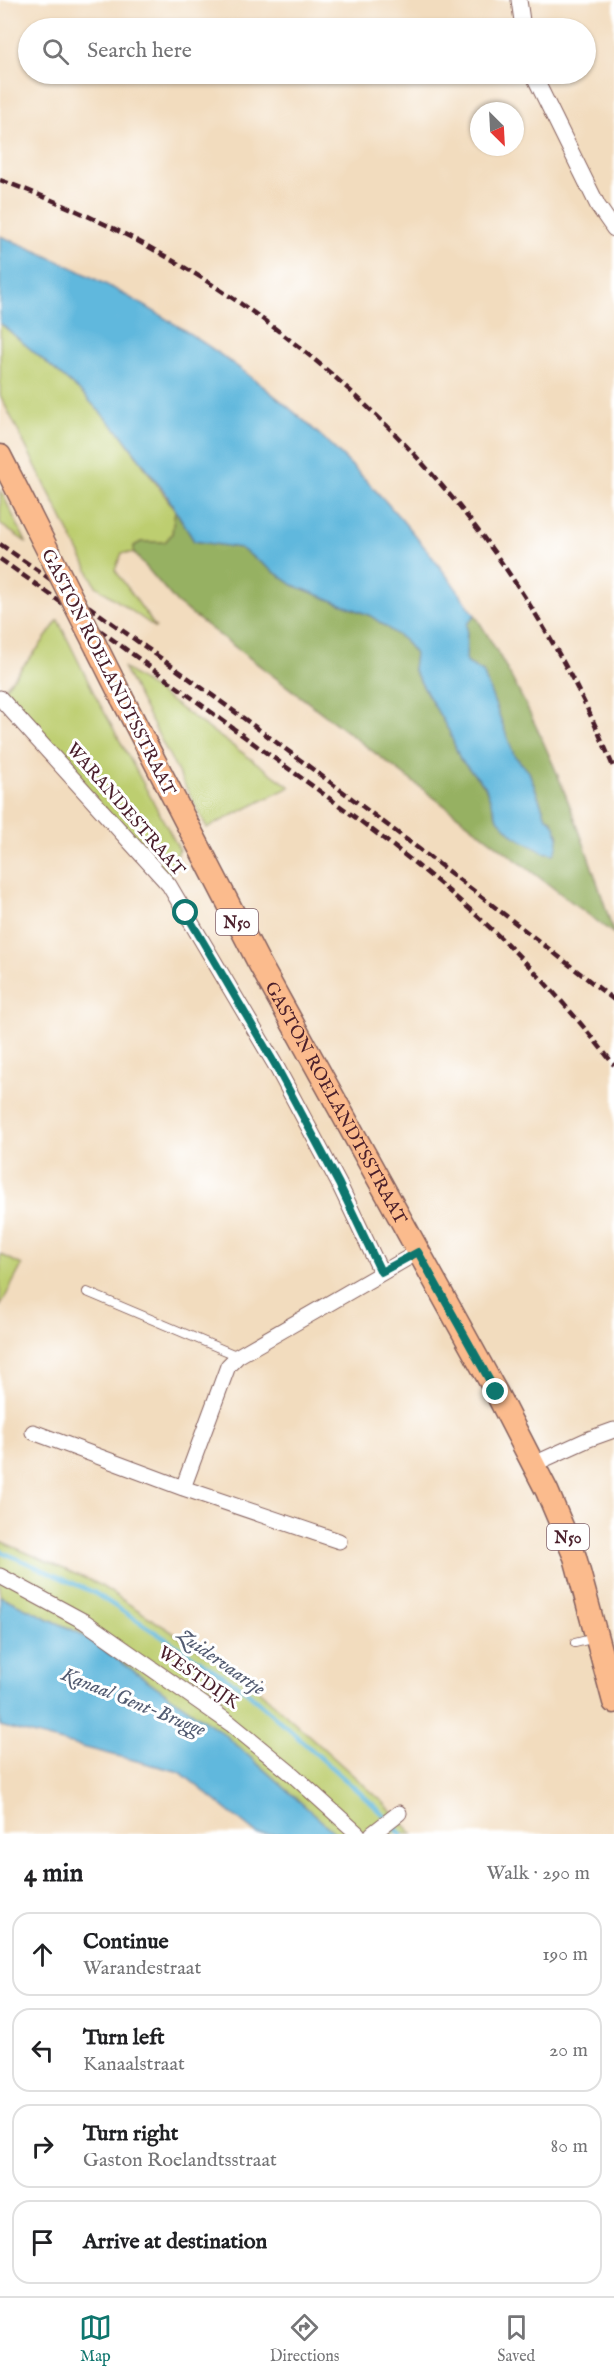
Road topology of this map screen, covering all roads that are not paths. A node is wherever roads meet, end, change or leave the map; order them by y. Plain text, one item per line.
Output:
1 (519, 0) edge
2 (522, 18) edge
3 (538, 84) edge
4 (614, 229) edge
5 (0, 456) edge
6 (0, 698) edge
7 (418, 1252) junction
8 (381, 1272) junction
9 (87, 1292) dead end
10 (238, 1356) junction
11 (614, 1430) edge
12 (33, 1432) dead end
13 (534, 1464) junction
14 (183, 1488) junction
15 (339, 1541) dead end
16 (0, 1576) edge
17 (597, 1638) junction
18 (575, 1643) dead end
19 (614, 1702) edge
20 (397, 1814) dead end
21 (377, 1831) edge
22 (357, 1834) edge

1 - 2 street
3 - 4 street
5 - 7 main road, GASTON ROELANDTSSTRAAT / N50, bridge
6 - 8 street, WARANDESTRAAT
7 - 8 street
7 - 13 main road, GASTON ROELANDTSSTRAAT / N50
8 - 10 street
9 - 10 lane
10 - 14 street
11 - 13 street
12 - 14 street
13 - 17 main road, GASTON ROELANDTSSTRAAT / N50
14 - 15 street
16 - 22 street, WESTDIJK
17 - 18 lane
17 - 19 main road, GASTON ROELANDTSSTRAAT / N50
20 - 21 street

